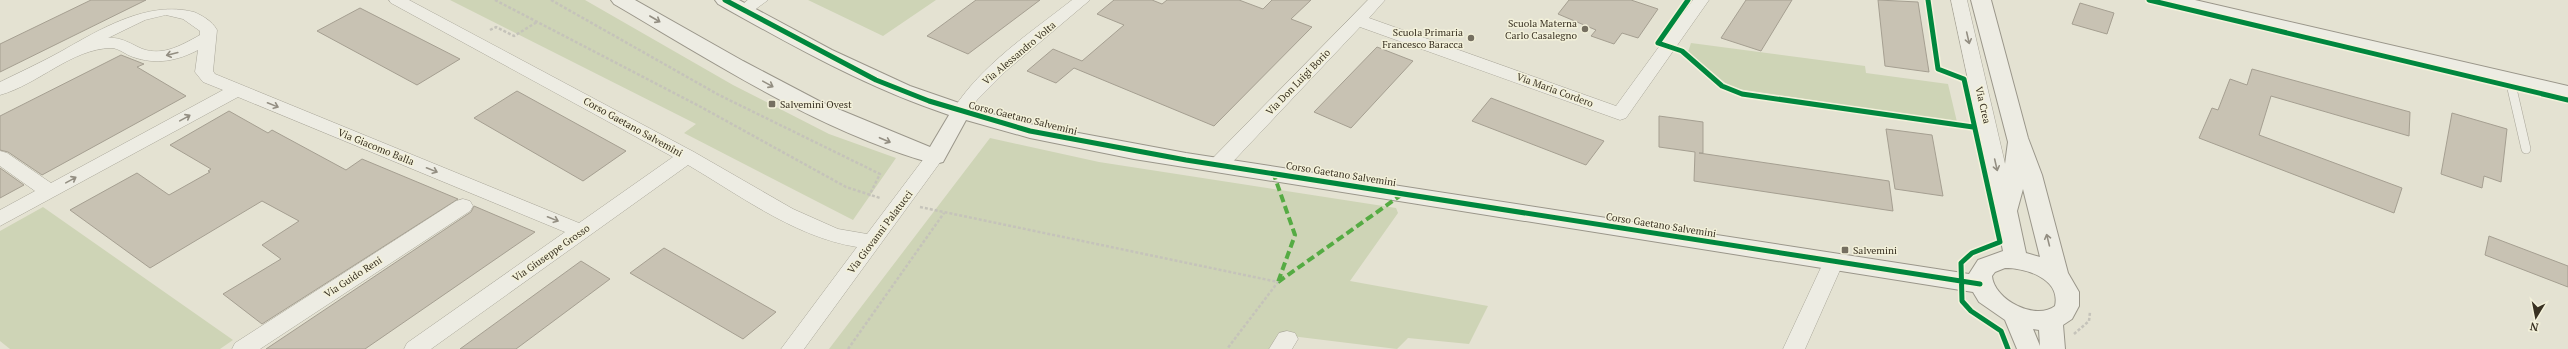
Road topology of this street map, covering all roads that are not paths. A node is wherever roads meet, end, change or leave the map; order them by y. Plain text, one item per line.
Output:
1 (397, 0) edge
2 (621, 0) edge
3 (725, 0) edge
4 (1082, 0) edge
5 (1377, 0) edge
6 (1701, 0) edge
7 (1959, 0) edge
8 (2170, 0) edge
9 (1983, 2) edge
10 (752, 5) edge
11 (1357, 20) junction
12 (207, 38) junction
13 (66, 55) junction
14 (2510, 80) junction
15 (0, 89) edge
16 (237, 90) junction
17 (2568, 93) edge
18 (961, 111) junction
19 (2017, 138) junction
20 (2526, 149) dead end
21 (687, 156) junction
22 (0, 157) edge
23 (935, 157) junction
24 (1219, 164) junction
25 (50, 192) junction
26 (463, 206) dead end
27 (2006, 211) junction
28 (0, 219) edge
29 (583, 232) junction
30 (873, 242) junction
31 (2016, 259) junction
32 (1834, 261) junction
33 (2057, 278) junction
34 (1980, 284) junction
35 (2016, 317) junction
36 (2050, 321) junction
37 (243, 349) edge
38 (415, 349) edge
39 (792, 349) edge
40 (1794, 349) edge
41 (2029, 349) edge
42 (2053, 349) edge

1 - 21 street, Corso Gaetano Salvemini
2 -> 23 street
3 - 10 street, Corso Gaetano Salvemini
4 - 18 street, Via Alessandro Volta
5 - 11 street, Via Don Luigi Borio
6 - 11 street, Via Maria Cordero
7 -> 27 street, Via Crea
8 - 14 street
9 - 19 street, Via Crea
10 - 18 street, Corso Gaetano Salvemini
11 - 24 street, Via Don Luigi Borio
12 -> 13 street, Via Giacomo Balla
12 - 13 street, Via Giacomo Balla
12 - 16 street, Via Giacomo Balla
13 - 15 street, Via Giacomo Balla
14 - 17 street
14 - 20 lane
25 -> 16 street
16 -> 29 street, Via Giacomo Balla
18 - 23 street, Via Giovanni Palatucci
18 - 24 street, Corso Gaetano Salvemini
19 - 27 street, Via Crea
33 -> 19 street, Via Crea
21 - 29 street, Via Giuseppe Grosso
21 - 30 street, Corso Gaetano Salvemini
22 - 25 street
23 - 30 street, Via Giovanni Palatucci
24 - 32 street, Corso Gaetano Salvemini
25 - 28 street
26 - 37 street, Via Guido Reni
27 - 31 street, Via Crea
29 - 38 street, Via Giuseppe Grosso
30 - 39 street, Via Giovanni Palatucci
31 - 33 street
31 - 34 street
32 - 34 street, Corso Gaetano Salvemini
32 - 40 street
33 - 36 street
34 - 35 street
35 - 36 street
35 - 41 street
36 - 42 street

